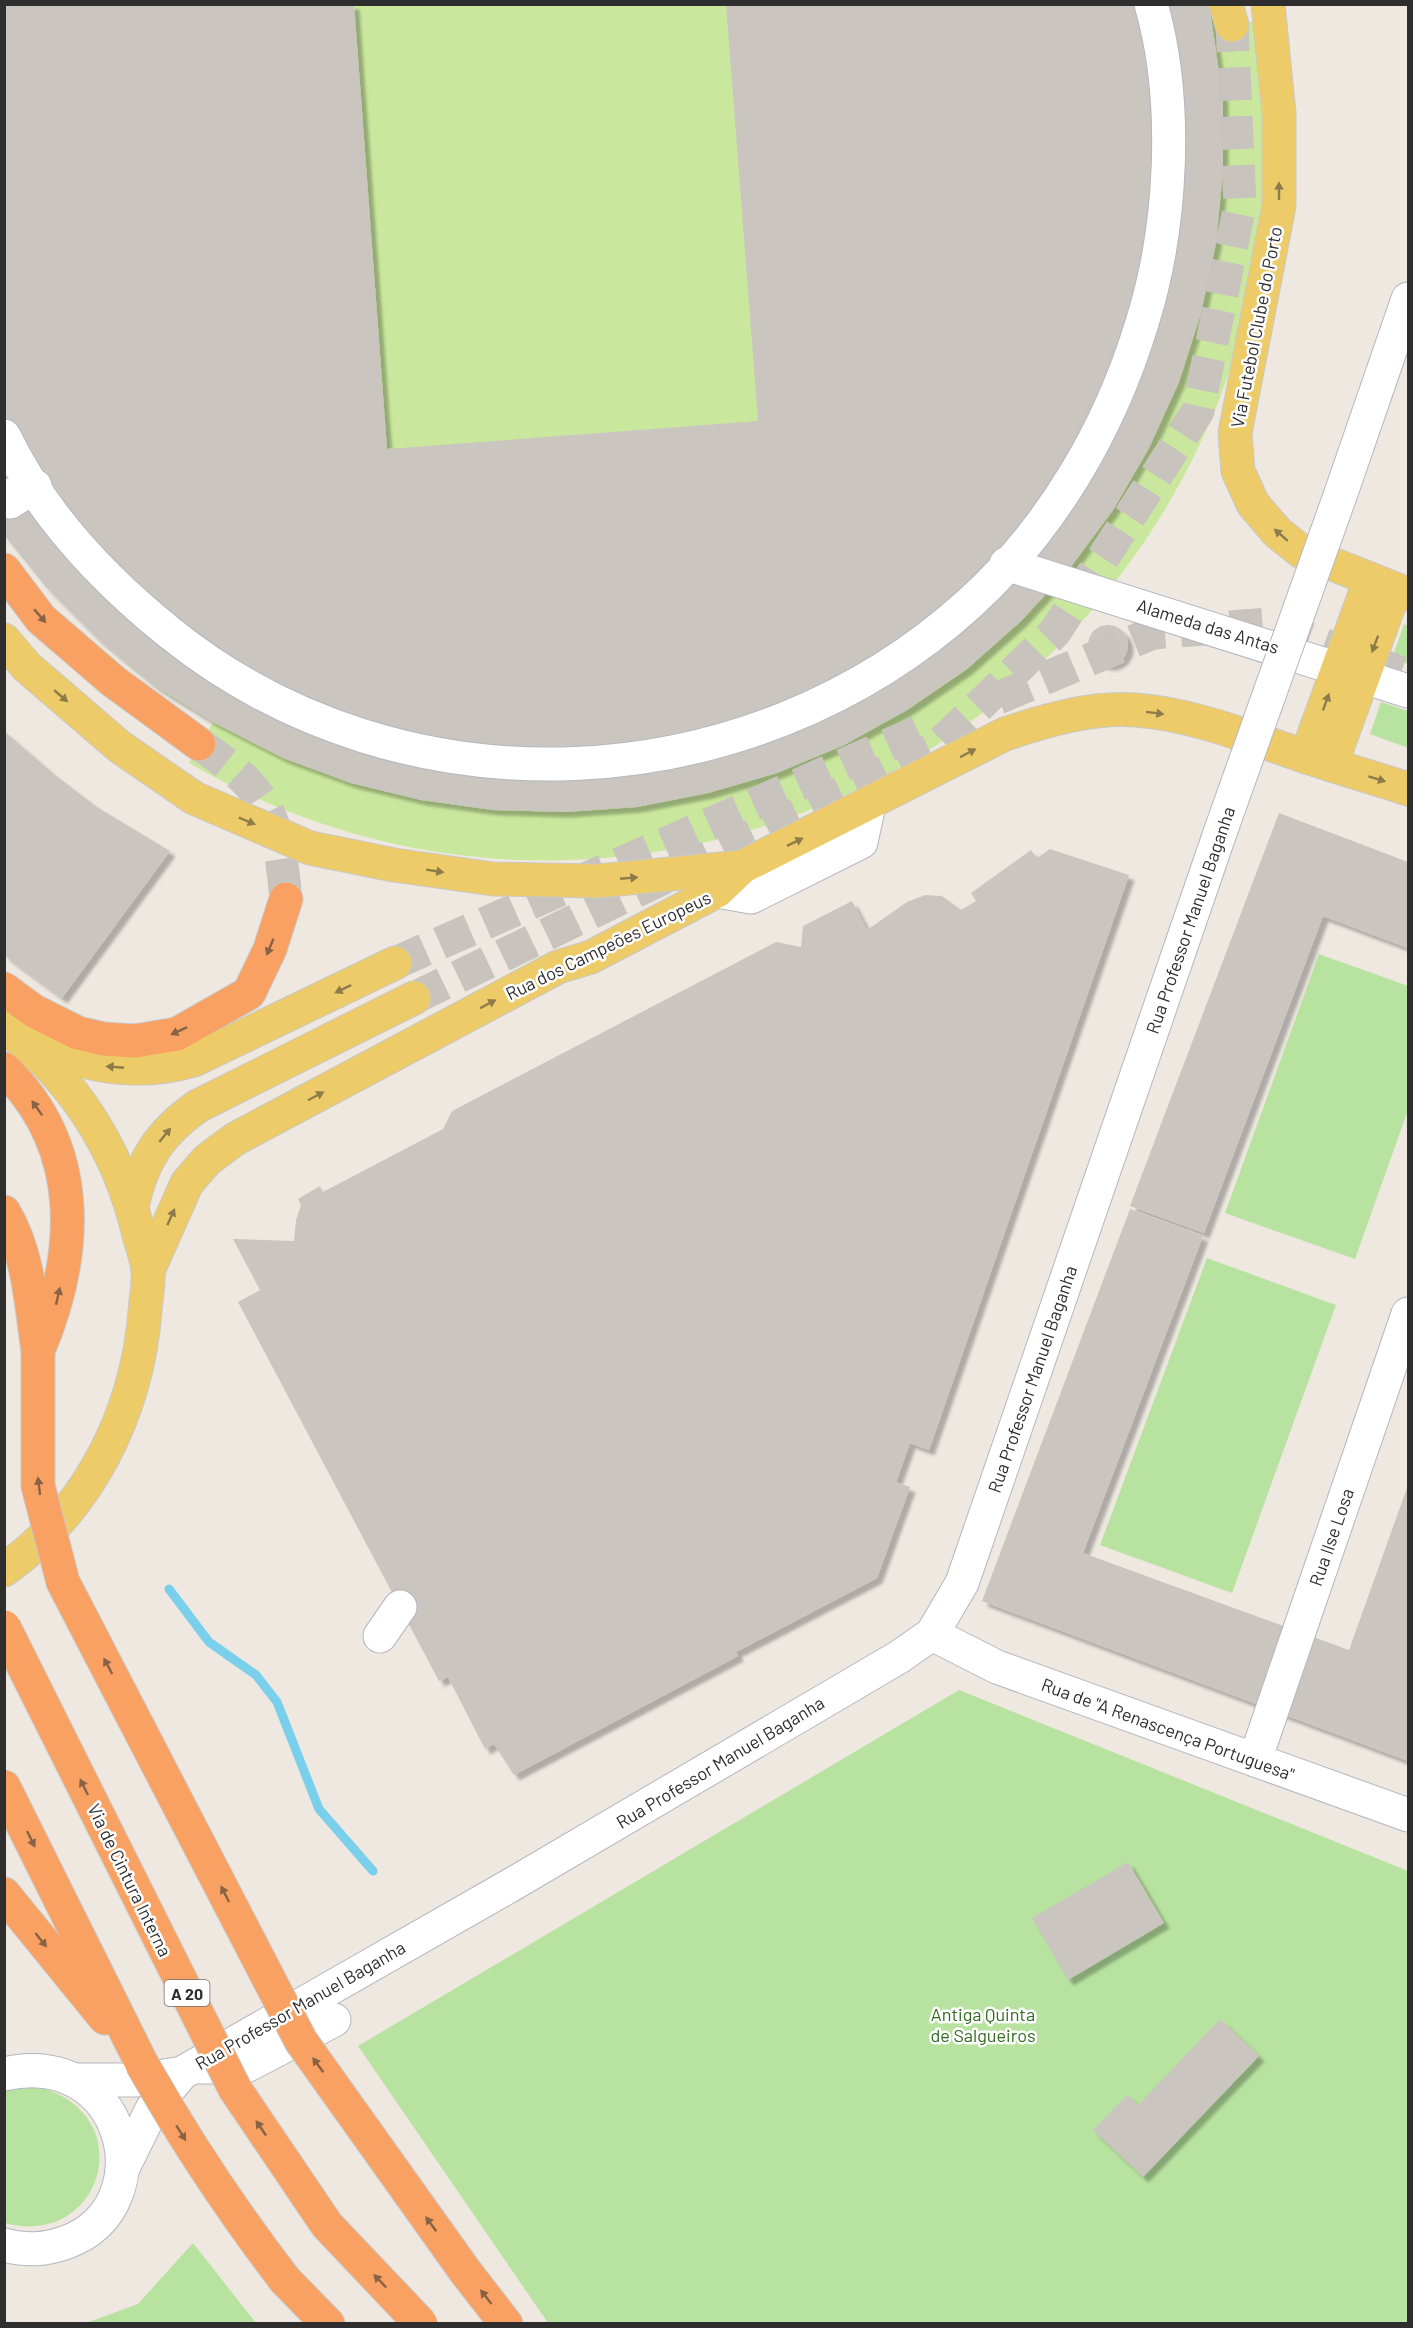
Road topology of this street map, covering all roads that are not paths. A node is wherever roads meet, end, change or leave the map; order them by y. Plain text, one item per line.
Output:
1 (1151, 4) edge
2 (1268, 4) edge
3 (1408, 299) edge
4 (4, 436) edge
5 (20, 491) edge
6 (1006, 564) junction
7 (4, 570) edge
8 (1391, 588) edge
9 (4, 640) edge
10 (1351, 671) junction
11 (1408, 691) edge
12 (199, 744) tunnel mouth
13 (1318, 761) junction
14 (1408, 789) edge
15 (869, 805) junction
16 (742, 867) junction
17 (717, 891) junction
18 (286, 899) tunnel mouth
19 (395, 963) tunnel mouth
20 (4, 989) edge
21 (249, 993) junction
22 (414, 998) tunnel mouth
23 (15, 1034) edge
24 (194, 1060) junction
25 (4, 1069) edge
26 (132, 1206) junction
27 (4, 1212) edge
28 (148, 1271) junction
29 (1408, 1314) edge
30 (38, 1351) junction
31 (4, 1570) edge
32 (400, 1607) dead end
33 (4, 1627) edge
34 (932, 1634) junction
35 (380, 1636) dead end
36 (1255, 1760) junction
37 (4, 1787) edge
38 (1408, 1815) edge
39 (4, 1894) edge
40 (334, 2020) dead end
41 (142, 2064) junction
42 (187, 2070) junction
43 (4, 2074) edge
44 (76, 2080) junction
45 (122, 2170) junction
46 (10, 2249) edge
47 (328, 2324) edge
48 (421, 2324) edge
49 (506, 2324) edge

1 - 6 street
8 -> 2 main road, Via Futebol Clube do Porto
3 - 34 street, Rua Professor Manuel Baganha, bridge
4 - 5 street
5 - 6 street
6 - 10 street, Alameda das Antas
7 -> 12 highway
8 - 10 main road
9 -> 16 main road
10 - 11 street, Alameda das Antas
10 - 13 main road
13 -> 14 main road
15 -> 13 main road, Rua dos Campeões Europeus
16 -> 15 main road, Rua dos Campeões Europeus
15 - 17 street
16 - 17 main road, Rua dos Campeões Europeus
28 -> 17 main road, Rua dos Campeões Europeus
18 -> 21 highway
19 -> 24 main road
21 -> 20 highway
21 - 24 main road
26 -> 22 main road
24 -> 23 main road
23 - 26 main road
30 -> 25 highway
26 - 28 main road
27 - 30 highway
28 - 31 main road
29 - 36 street, Rua Ilse Losa
49 -> 30 highway, bridge
32 - 35 street
48 -> 33 highway, Via de Cintura Interna / A 20, bridge
34 - 36 street, Rua de "A Renascença Portuguesa"
34 - 42 street, Rua Professor Manuel Baganha
36 - 38 street, Rua de "A Renascença Portuguesa"
37 -> 41 highway
39 -> 41 highway
40 - 42 street
41 -> 47 highway, bridge
42 - 44 street, Rua Professor Manuel Baganha
42 - 45 street, Rua Professor Manuel Baganha
43 - 44 street
44 - 45 street
45 - 46 street

